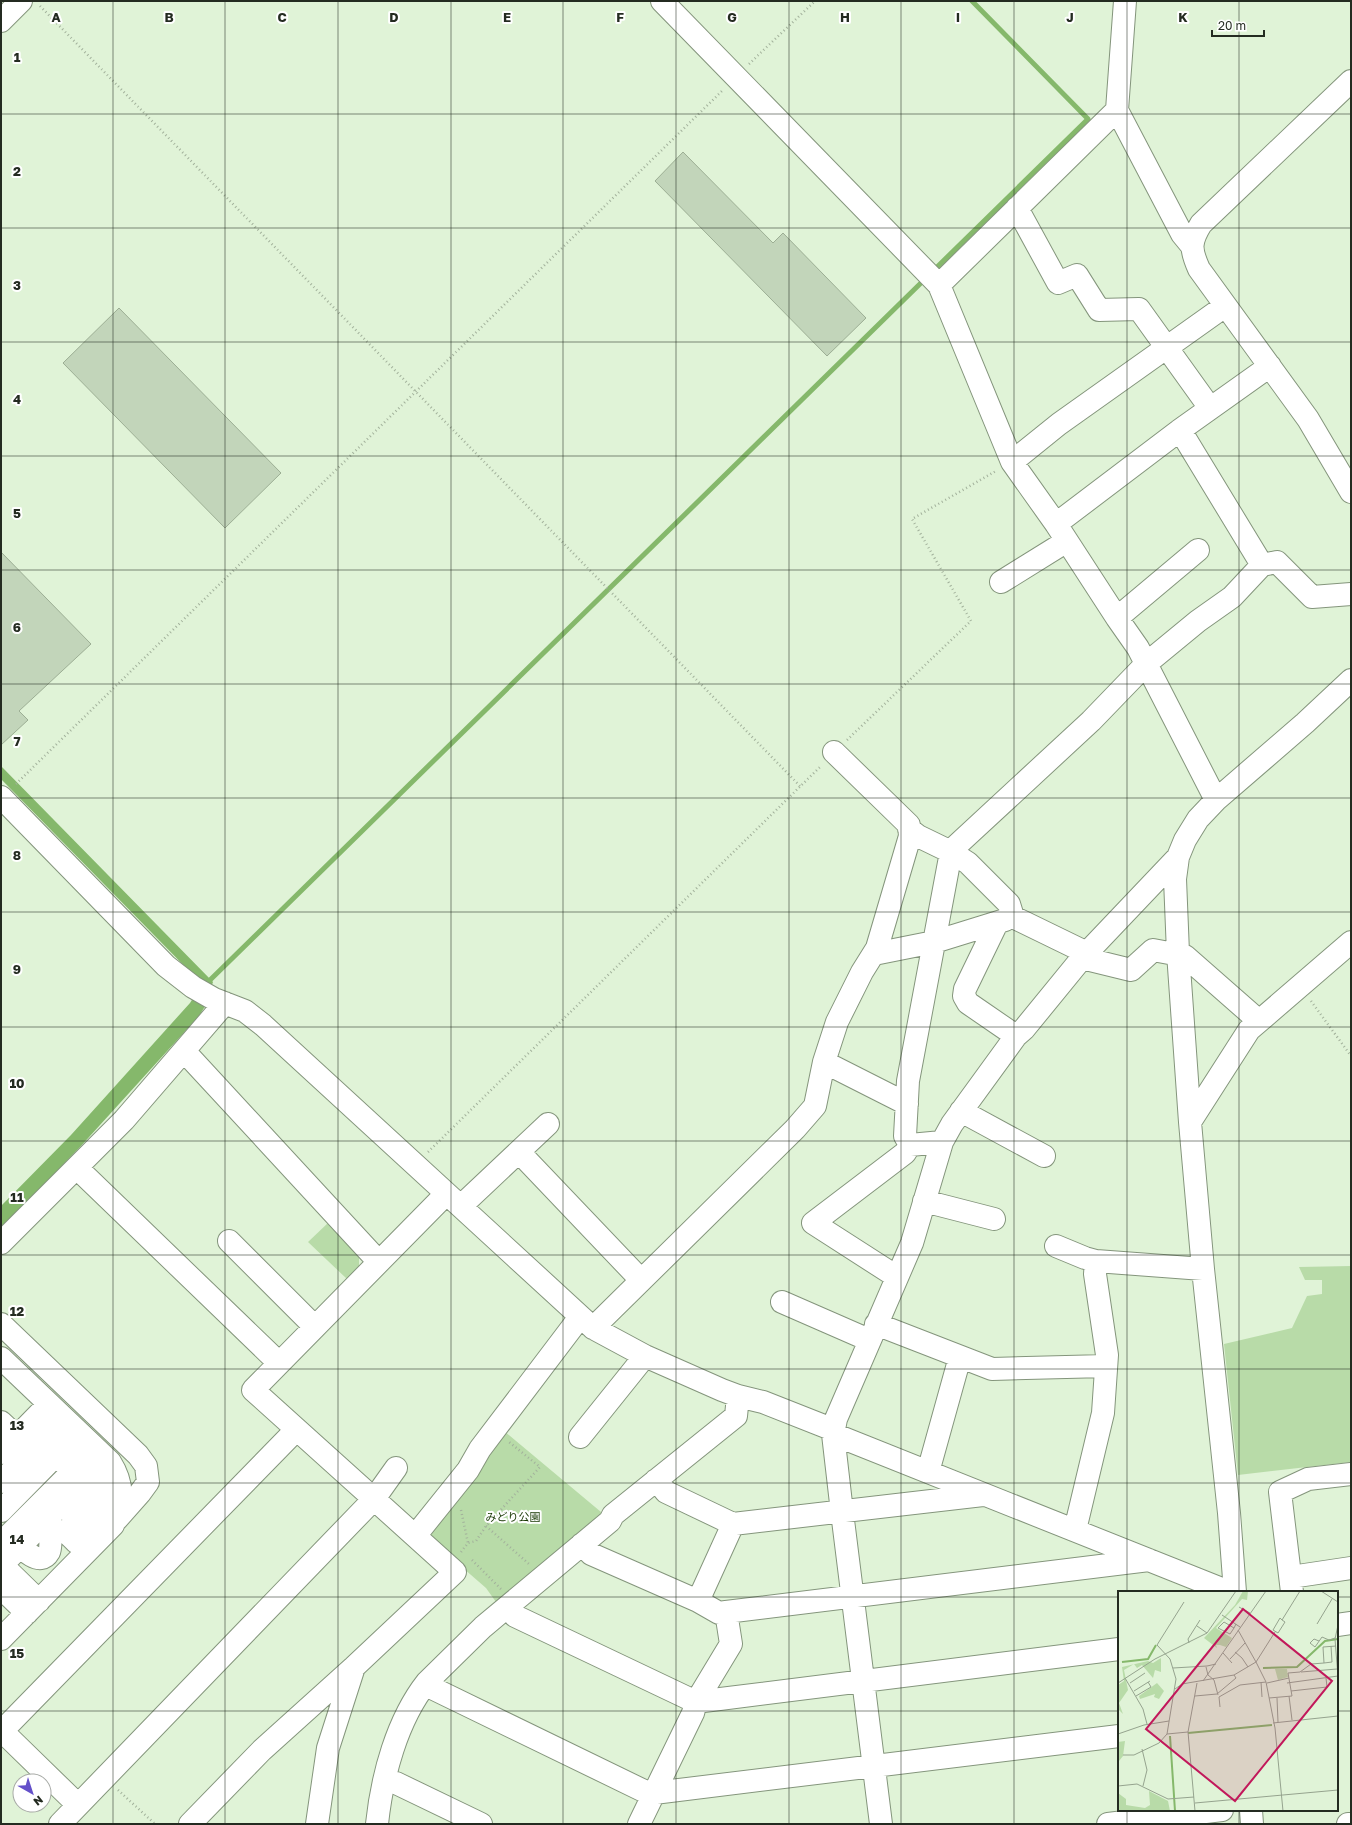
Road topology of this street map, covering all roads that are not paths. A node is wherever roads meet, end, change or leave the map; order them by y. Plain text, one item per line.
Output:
1 (21, 1) edge
2 (662, 1) edge
3 (1124, 1) edge
4 (1, 21) edge
5 (1351, 81) edge
6 (1117, 110) junction
7 (1017, 208) junction
8 (1191, 245) junction
9 (938, 284) junction
10 (1225, 306) junction
11 (1166, 348) junction
12 (1270, 366) junction
13 (1210, 408) junction
14 (1180, 430) junction
15 (1012, 462) junction
16 (1351, 492) edge
17 (1062, 533) junction
18 (1198, 550) dead end
19 (1262, 565) junction
20 (1001, 582) dead end
21 (1351, 594) edge
22 (1117, 618) junction
23 (1147, 664) junction
24 (1351, 680) edge
25 (834, 752) road end
26 (1, 797) edge
27 (1216, 800) junction
28 (909, 829) junction
29 (951, 852) junction
30 (1178, 857) junction
31 (1005, 920) junction
32 (934, 942) junction
33 (1351, 942) edge
34 (1178, 953) junction
35 (874, 954) junction
36 (1085, 956) junction
37 (219, 1001) junction
38 (1259, 1021) junction
39 (1016, 1036) junction
40 (184, 1051) junction
41 (824, 1062) junction
42 (907, 1104) junction
43 (961, 1111) junction
44 (1190, 1122) junction
45 (548, 1124) dead end
46 (942, 1142) junction
47 (910, 1145) junction
48 (519, 1152) junction
49 (1044, 1156) dead end
50 (77, 1168) junction
51 (453, 1200) junction
52 (924, 1202) junction
53 (994, 1219) dead end
54 (229, 1240) dead end
55 (1, 1243) edge
56 (1056, 1246) dead end
57 (1096, 1261) junction
58 (378, 1262) junction
59 (1203, 1269) junction
60 (897, 1277) junction
61 (641, 1280) junction
62 (782, 1302) dead end
63 (587, 1323) junction
64 (1, 1324) edge
65 (314, 1326) junction
66 (872, 1332) junction
67 (645, 1356) junction
68 (960, 1357) junction
69 (1, 1358) edge
70 (279, 1363) junction
71 (1106, 1366) junction
72 (1, 1378) edge
73 (738, 1396) junction
74 (51, 1416) junction
75 (1, 1422) edge
76 (296, 1430) junction
77 (834, 1432) junction
78 (17, 1437) junction
79 (580, 1438) dead end
80 (1, 1453) edge
81 (396, 1468) dead end
82 (78, 1472) junction
83 (928, 1472) junction
84 (1351, 1474) edge
85 (1, 1482) edge
86 (661, 1486) junction
87 (986, 1494) junction
88 (374, 1498) junction
89 (1, 1511) edge
90 (842, 1512) junction
91 (114, 1521) junction
92 (733, 1524) junction
93 (1074, 1530) junction
94 (416, 1536) junction
95 (81, 1537) junction
96 (8, 1538) edge
97 (587, 1549) junction
98 (1149, 1560) junction
99 (2, 1564) edge
100 (1351, 1568) edge
101 (1291, 1585) edge
102 (1226, 1591) edge
103 (1236, 1591) edge
104 (853, 1597) junction
105 (22, 1599) edge
106 (698, 1601) junction
107 (510, 1604) junction
108 (726, 1612) junction
109 (1, 1618) edge
110 (1351, 1623) edge
111 (1338, 1625) edge
112 (1, 1639) edge
113 (1118, 1649) edge
114 (354, 1667) junction
115 (864, 1681) junction
116 (431, 1685) junction
117 (696, 1702) junction
118 (1118, 1736) edge
119 (874, 1766) junction
120 (391, 1782) junction
121 (654, 1793) junction
122 (78, 1805) junction
123 (1214, 1811) edge
124 (1251, 1811) edge
125 (60, 1824) edge
126 (190, 1824) edge
127 (317, 1824) edge
128 (377, 1824) edge
129 (481, 1824) edge
130 (639, 1824) edge
131 (881, 1824) edge
132 (1108, 1824) edge
133 (1252, 1824) edge

1 - 4 street
2 - 9 street
3 - 6 street
5 - 8 street
6 - 7 street
6 - 8 street
7 - 9 street
7 - 11 street
8 - 10 street
9 - 15 street
10 - 11 street
10 - 12 street
11 - 13 street
11 - 15 street
12 - 13 street
12 - 16 street
13 - 14 street
14 - 17 street
14 - 19 street
15 - 17 street
17 - 20 street
17 - 22 street
18 - 22 street
19 - 21 street
19 - 23 street
22 - 23 street
23 - 27 street
23 - 29 street
24 - 27 street
25 - 28 street
26 - 37 street
27 - 30 street
28 - 29 street
28 - 35 street
29 - 31 street
29 - 32 street
30 - 34 street
30 - 36 street
31 - 32 street
31 - 36 street
31 - 39 street
32 - 35 street
32 - 42 street
33 - 38 street
34 - 36 street
34 - 38 street
34 - 44 street
35 - 41 street
36 - 39 street
37 - 40 street
37 - 51 street
38 - 44 street
39 - 43 street
40 - 50 street
40 - 58 street
41 - 42 street
41 - 61 street
42 - 47 street
43 - 46 street
43 - 49 street
44 - 59 street
45 - 48 street
46 - 47 street
46 - 52 street
47 - 60 street
48 - 51 street
48 - 61 street
50 - 55 street
50 - 70 street
51 - 58 street
51 - 63 street
52 - 53 street
52 - 60 street
54 - 65 street
56 - 57 street
57 - 59 street
57 - 71 street
58 - 65 street
59 - 103 street
60 - 66 street
61 - 63 street
62 - 66 street
63 - 67 street
63 - 94 street
64 - 91 street
65 - 70 street
66 - 68 street
66 - 77 street
67 - 73 street
67 - 79 street
68 - 71 street
68 - 83 street
69 - 74 street
70 - 76 street
71 - 93 street
72 - 74 street
73 - 77 street
73 - 86 street
74 - 78 street
74 - 82 street
74 - 85 street
74 - 91 street
75 - 78 street
76 - 88 street
76 - 122 street
77 - 83 street
77 - 90 street
78 - 80 street
81 - 88 street
82 - 89 street
82 - 95 street
82 - 95 street
82 - 96 street
83 - 87 street
84 - 101 street
86 - 92 street
86 - 97 street
87 - 90 street
87 - 93 street
88 - 94 street
88 - 122 street
90 - 92 street
90 - 104 street
91 - 105 street
92 - 106 street
93 - 98 street
94 - 114 street
95 - 96 street
95 - 105 street
96 - 99 street
97 - 106 street
97 - 107 street
98 - 102 street
98 - 104 street
99 - 105 street
100 - 101 street
104 - 108 street
104 - 115 street
105 - 109 street
105 - 112 street
106 - 108 street
107 - 116 street
107 - 117 street
108 - 117 street
110 - 111 street
113 - 115 street
114 - 126 street
114 - 127 street
115 - 117 street
115 - 119 street
116 - 120 street
116 - 121 street
117 - 121 street
118 - 119 street
119 - 121 street
119 - 131 street
120 - 128 street
120 - 129 street
121 - 130 street
122 - 125 street
123 - 132 street
124 - 133 street

